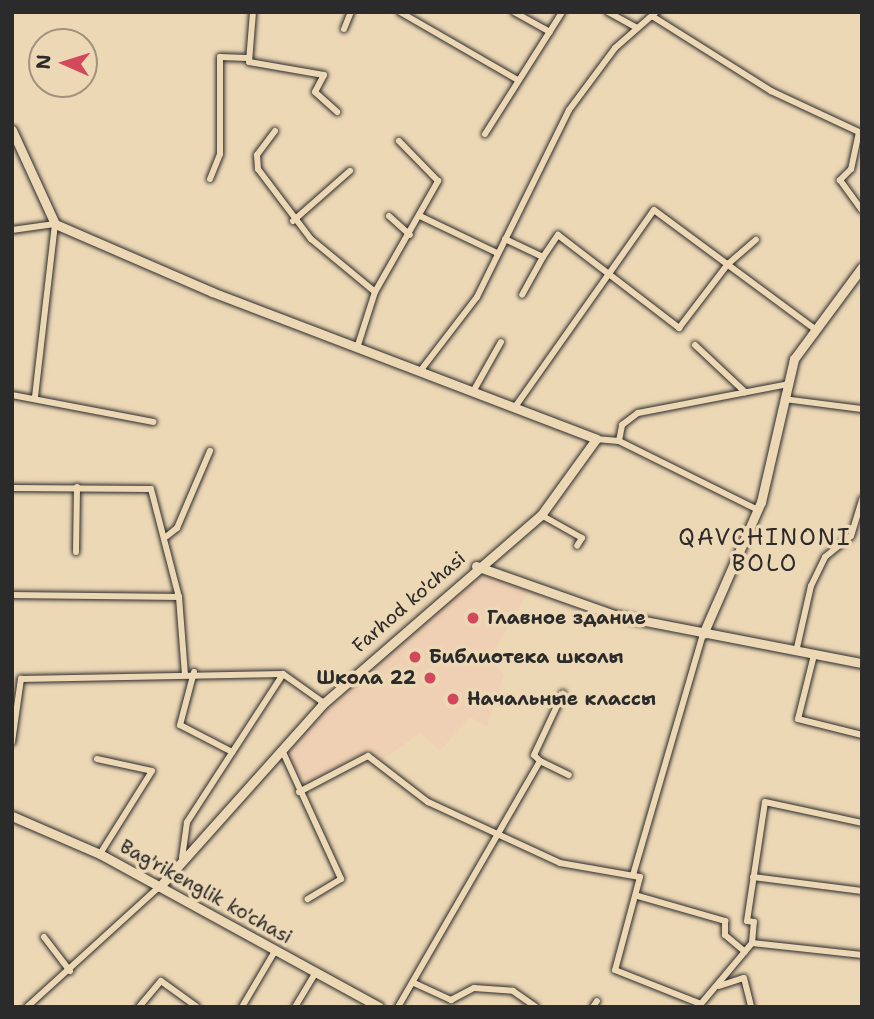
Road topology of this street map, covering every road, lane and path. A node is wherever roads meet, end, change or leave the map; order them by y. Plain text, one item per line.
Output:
1 (253, 12) edge
2 (351, 12) edge
3 (400, 12) edge
4 (514, 12) edge
5 (562, 12) edge
6 (608, 12) edge
7 (654, 14) edge
8 (637, 28) junction
9 (344, 29) dead end
10 (550, 33) junction
11 (247, 58) junction
12 (518, 80) junction
13 (337, 112) dead end
14 (275, 131) dead end
15 (485, 134) dead end
16 (13, 137) edge
17 (399, 141) dead end
18 (350, 171) dead end
19 (209, 179) dead end
20 (862, 210) edge
21 (389, 216) dead end
22 (422, 217) junction
23 (293, 220) junction
24 (55, 224) junction
25 (12, 230) edge
26 (410, 235) junction
27 (505, 239) junction
28 (756, 240) dead end
29 (497, 253) junction
30 (542, 257) junction
31 (728, 264) junction
32 (862, 267) edge
33 (609, 274) junction
34 (374, 292) junction
35 (522, 295) dead end
36 (812, 327) junction
37 (501, 342) dead end
38 (358, 345) junction
39 (695, 345) dead end
40 (421, 370) junction
41 (784, 385) junction
42 (474, 390) junction
43 (745, 392) junction
44 (12, 395) edge
45 (35, 398) junction
46 (782, 399) junction
47 (515, 407) junction
48 (862, 409) edge
49 (153, 422) dead end
50 (596, 439) junction
51 (619, 441) junction
52 (210, 451) dead end
53 (77, 487) junction
54 (12, 488) edge
55 (862, 499) edge
56 (758, 510) junction
57 (541, 515) junction
58 (167, 536) junction
59 (577, 547) dead end
60 (76, 552) dead end
61 (477, 566) junction
62 (12, 596) edge
63 (179, 597) junction
64 (703, 635) junction
65 (796, 652) junction
66 (814, 655) junction
67 (862, 663) edge
68 (194, 672) junction
69 (283, 674) junction
70 (185, 675) junction
71 (12, 678) edge
72 (21, 679) junction
73 (563, 693) dead end
74 (324, 703) junction
75 (862, 735) edge
76 (12, 742) edge
77 (282, 750) junction
78 (232, 751) junction
79 (97, 758) dead end
80 (540, 761) junction
81 (569, 775) dead end
82 (299, 792) junction
83 (12, 816) edge
84 (862, 823) edge
85 (498, 835) junction
86 (100, 854) junction
87 (182, 858) junction
88 (633, 875) junction
89 (753, 877) junction
90 (159, 887) junction
91 (862, 891) edge
92 (638, 896) junction
93 (308, 899) dead end
94 (44, 937) dead end
95 (752, 943) junction
96 (275, 951) junction
97 (745, 952) junction
98 (862, 955) edge
99 (70, 971) junction
100 (316, 972) junction
101 (414, 983) junction
102 (716, 987) junction
103 (34, 1001) junction
104 (700, 1005) edge
105 (27, 1007) edge
106 (42, 1007) edge
107 (139, 1007) edge
108 (197, 1007) edge
109 (242, 1007) edge
110 (295, 1007) edge
111 (379, 1007) edge
112 (398, 1007) edge
113 (536, 1007) edge
114 (751, 1007) edge

1 - 11 street
2 - 9 street
3 - 12 street
4 - 10 street
5 - 10 street
6 - 8 street
7 - 8 street
7 - 20 street
8 - 27 street
10 - 12 street
11 - 13 street
11 - 19 street
12 - 15 street
14 - 23 street
16 - 24 street
17 - 22 street
18 - 23 street
21 - 26 street
22 - 26 street
22 - 29 street
23 - 34 street
24 - 25 street
24 - 38 street
24 - 45 street
26 - 34 street
27 - 29 street
27 - 30 street
28 - 31 street
29 - 40 street
30 - 33 street
30 - 35 street
31 - 33 street
31 - 33 street
31 - 36 street
32 - 36 street
33 - 47 street
34 - 38 street
36 - 41 street
37 - 42 street
38 - 40 street
39 - 43 street
40 - 42 street
41 - 43 street
41 - 46 street
42 - 47 street
43 - 51 street
44 - 45 street
45 - 49 street
46 - 48 street
46 - 56 street
47 - 50 street
50 - 51 street
50 - 57 street, Farhod ko'chasi
51 - 56 street
52 - 58 street
53 - 54 street
53 - 58 street
53 - 60 street
55 - 65 street
56 - 64 street
57 - 59 street
57 - 61 street, Farhod ko'chasi
58 - 63 street
61 - 64 street
61 - 74 street, Farhod ko'chasi
62 - 63 street
63 - 70 street
64 - 65 street
64 - 88 street
65 - 66 street
66 - 67 street
66 - 75 street
68 - 69 street
68 - 70 street
68 - 78 street
69 - 74 street
69 - 78 street
70 - 72 street
71 - 72 street
72 - 76 street
73 - 80 street
74 - 77 street, Farhod ko'chasi
77 - 82 street
77 - 87 street, Farhod ko'chasi
78 - 87 street
79 - 86 street
80 - 81 street
80 - 85 street
82 - 85 street
82 - 93 street
83 - 86 street, Bag'rikenglik ko'chasi
84 - 89 street
85 - 88 street
85 - 101 street
86 - 90 street, Bag'rikenglik ko'chasi
87 - 90 street, Farhod ko'chasi
88 - 92 street
89 - 91 street
89 - 95 street
90 - 96 street, Bag'rikenglik ko'chasi
90 - 99 street
92 - 97 street
92 - 104 street
94 - 99 street
95 - 97 street
95 - 98 street
96 - 100 street, Bag'rikenglik ko'chasi
96 - 109 street
97 - 102 street
99 - 103 street
100 - 110 street
100 - 111 street, Bag'rikenglik ko'chasi
101 - 112 street
101 - 113 street
102 - 104 street
102 - 114 street
103 - 105 street
103 - 106 street
107 - 108 street

